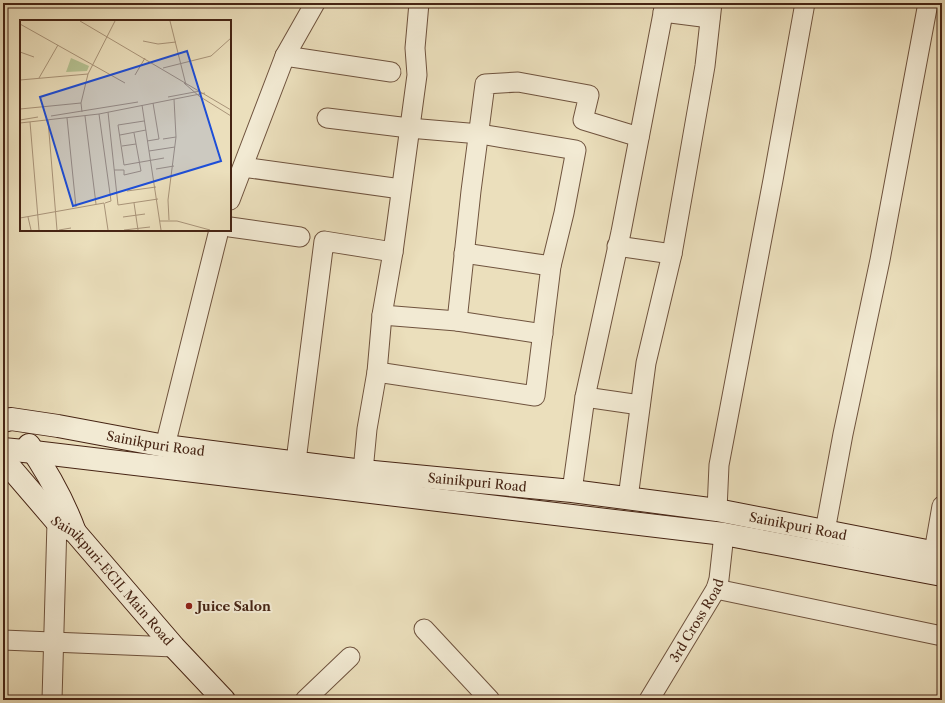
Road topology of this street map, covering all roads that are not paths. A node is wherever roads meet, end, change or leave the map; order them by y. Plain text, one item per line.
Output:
1 (315, 3) edge
2 (419, 3) edge
3 (805, 3) edge
4 (928, 3) edge
5 (664, 7) edge
6 (711, 11) edge
7 (285, 56) junction
8 (391, 72) dead end
9 (327, 118) dead end
10 (409, 128) junction
11 (480, 134) junction
12 (639, 137) junction
13 (243, 167) junction
14 (401, 189) junction
15 (231, 197) edge
16 (231, 227) edge
17 (219, 231) edge
18 (300, 237) dead end
19 (617, 246) junction
20 (393, 252) junction
21 (464, 252) junction
22 (672, 254) junction
23 (551, 266) junction
24 (382, 315) junction
25 (457, 321) junction
26 (542, 334) junction
27 (377, 372) junction
28 (585, 397) junction
29 (640, 405) junction
30 (6, 417) edge
31 (165, 446) junction
32 (3, 450) edge
33 (34, 452) junction
34 (83, 458) junction
35 (3, 459) edge
36 (296, 462) junction
37 (363, 471) junction
38 (572, 491) junction
39 (628, 498) junction
40 (942, 506) edge
41 (717, 510) junction
42 (66, 521) junction
43 (825, 531) junction
44 (724, 534) junction
45 (938, 553) edge
46 (942, 575) edge
47 (716, 589) junction
48 (424, 630) dead end
49 (942, 636) edge
50 (3, 640) edge
51 (53, 641) junction
52 (174, 647) junction
53 (350, 657) dead end
54 (52, 700) edge
55 (224, 700) edge
56 (304, 700) edge
57 (490, 700) edge
58 (649, 700) edge

1 - 7 street
2 - 10 street
3 - 41 street
4 - 43 street
5 - 6 street
5 - 12 street
6 - 22 street
7 - 8 street
7 - 13 street
9 - 10 street
10 - 11 street
10 - 14 street
11 - 12 street
11 - 21 street
11 - 23 street
12 - 19 street
13 - 14 street
13 - 15 street
14 - 20 street
16 - 18 street
17 - 31 street
19 - 22 street
19 - 28 street
20 - 24 street
20 - 36 street
21 - 23 street
21 - 25 street
22 - 29 street
23 - 26 street
24 - 25 street
24 - 27 street
25 - 26 street
26 - 27 street
27 - 37 street
28 - 29 street
28 - 38 street
29 - 39 street
30 - 31 main road, Sainikpuri Road
30 - 33 main road
31 - 36 main road, Sainikpuri Road
32 - 33 main road, Sainikpuri Road
33 - 34 main road, Sainikpuri Road
33 - 42 main road
34 - 42 main road
34 - 44 main road, Sainikpuri Road
35 - 42 main road, Sainikpuri-ECIL Main Road
36 - 37 main road, Sainikpuri Road
37 - 38 main road, Sainikpuri Road
38 - 39 main road, Sainikpuri Road
39 - 41 main road, Sainikpuri Road
40 - 45 street
41 - 43 main road, Sainikpuri Road
42 - 51 street
42 - 52 main road, Sainikpuri-ECIL Main Road
43 - 45 main road, Sainikpuri Road
44 - 46 main road, Sainikpuri Road
44 - 47 street, 3rd Cross Road
47 - 49 street
47 - 58 street, 3rd Cross Road
48 - 57 street
50 - 51 street
51 - 52 street
51 - 54 street
52 - 55 main road, Sainikpuri-ECIL Main Road
53 - 56 street

